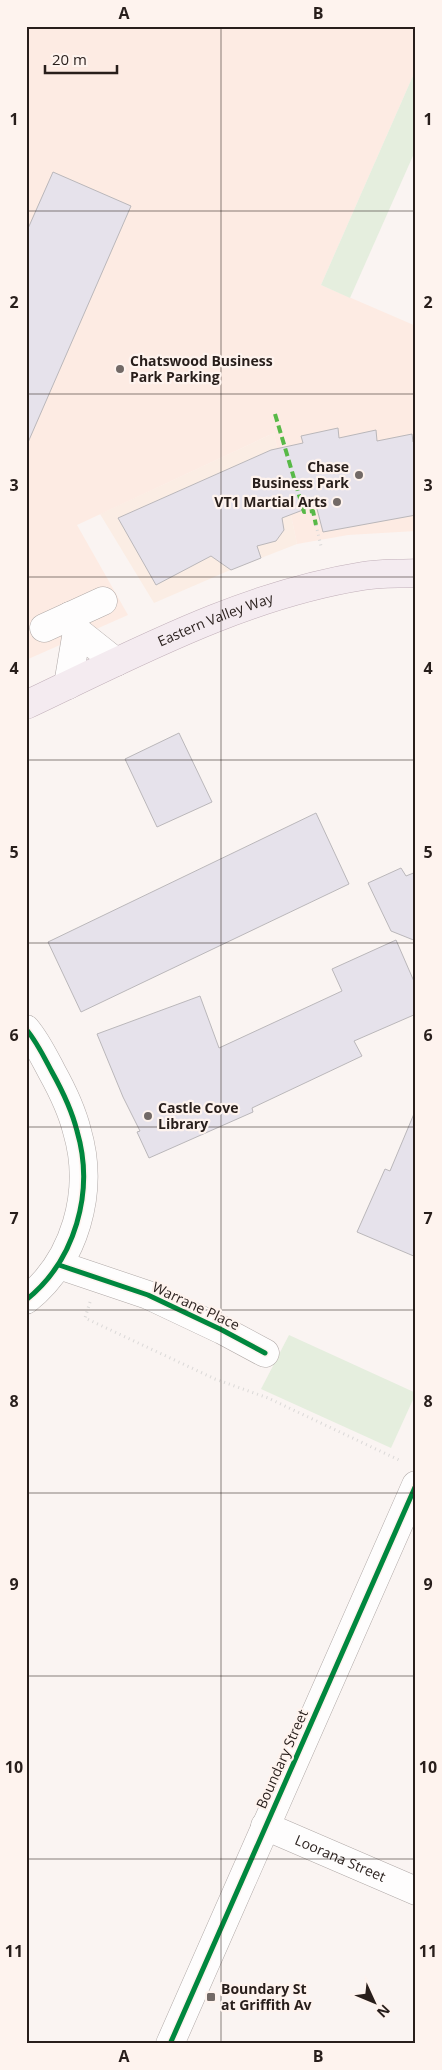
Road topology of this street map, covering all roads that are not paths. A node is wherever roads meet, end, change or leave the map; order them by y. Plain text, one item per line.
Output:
1 (416, 573) edge
2 (103, 601) dead end
3 (73, 623) junction
4 (44, 628) dead end
5 (116, 662) junction
6 (68, 685) junction
7 (26, 705) edge
8 (26, 1030) edge
9 (59, 1265) junction
10 (26, 1300) edge
11 (265, 1353) dead end
12 (416, 1485) edge
13 (265, 1826) junction
14 (416, 1891) edge
15 (170, 2044) edge

1 - 5 main road, Eastern Valley Way
2 - 3 street
3 - 4 street
3 - 5 street
3 - 6 street
5 - 6 main road, Eastern Valley Way
6 - 7 main road, Eastern Valley Way
8 - 9 street
9 - 10 street
9 - 11 street, Warrane Place
12 - 13 street, Boundary Street
13 - 14 street, Loorana Street
13 - 15 street, Boundary Street

